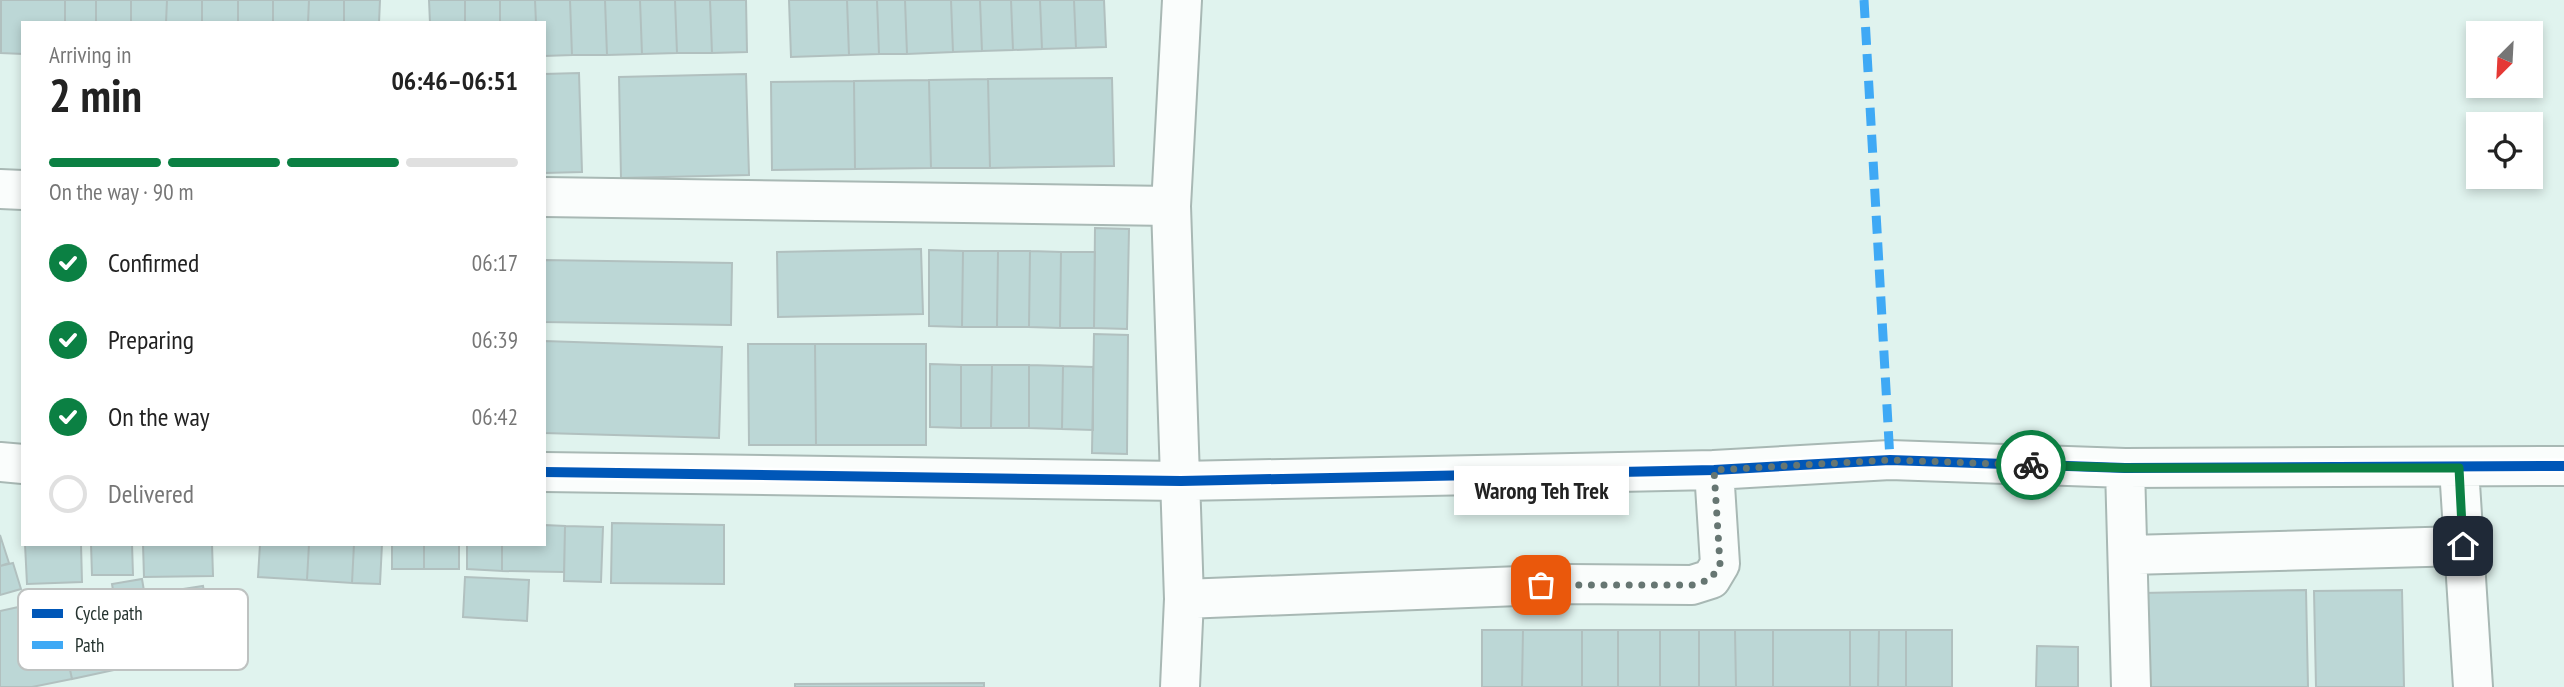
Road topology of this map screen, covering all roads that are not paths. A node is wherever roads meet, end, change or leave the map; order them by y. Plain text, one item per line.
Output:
1 (1182, 0) edge
2 (0, 189) edge
3 (21, 190) edge
4 (546, 197) edge
5 (1171, 206) junction
6 (0, 462) edge
7 (21, 464) edge
8 (2564, 466) edge
9 (2125, 468) junction
10 (2459, 468) junction
11 (1714, 470) junction
12 (546, 471) edge
13 (1181, 481) junction
14 (2463, 546) junction
15 (2129, 555) junction
16 (1184, 599) junction
17 (1180, 687) edge
18 (2131, 687) edge
19 (2473, 687) edge

1 - 5 street
2 - 3 street
4 - 5 street
5 - 13 street
6 - 7 street
8 - 10 street
9 - 10 street
9 - 11 street
9 - 15 street
10 - 14 street
11 - 13 street
11 - 16 street
12 - 13 street
13 - 16 street
14 - 15 street
14 - 19 street
15 - 18 street
16 - 17 street

